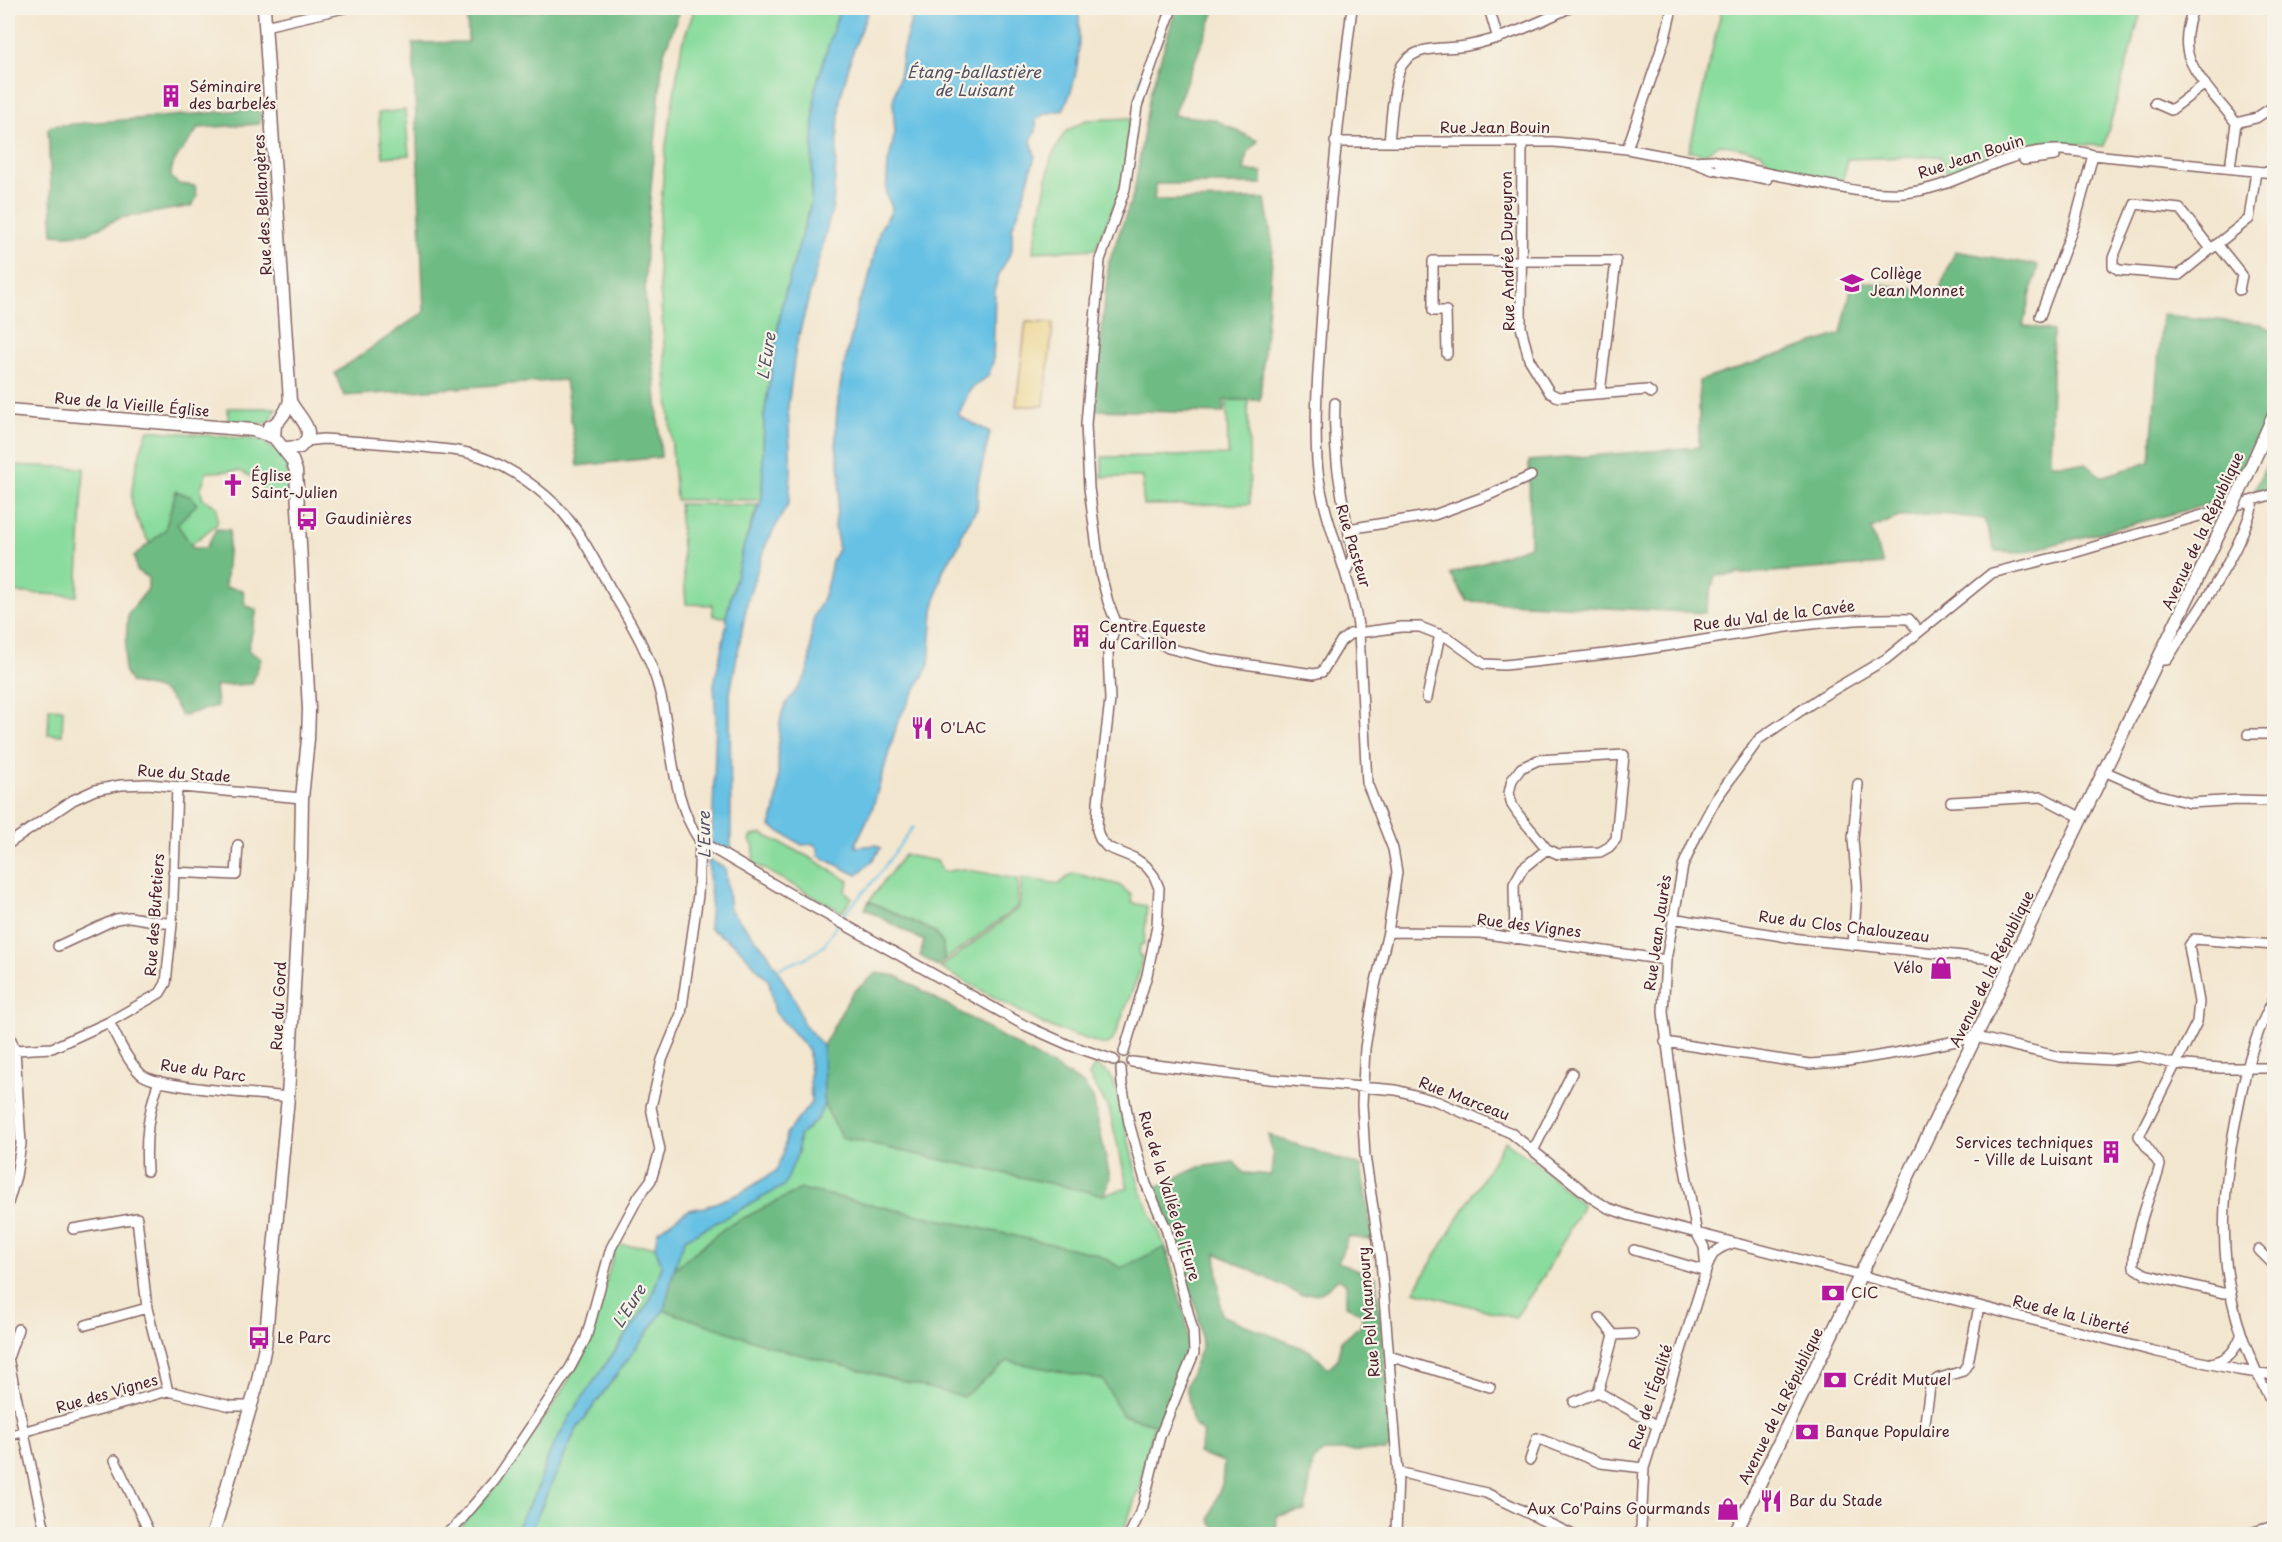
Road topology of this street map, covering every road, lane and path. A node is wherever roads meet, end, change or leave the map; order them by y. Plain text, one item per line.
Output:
1 (264, 8) edge
2 (344, 8) edge
3 (1172, 8) edge
4 (1352, 8) edge
5 (1489, 8) edge
6 (1569, 8) edge
7 (1671, 8) edge
8 (2193, 8) edge
9 (265, 26) junction
10 (1498, 39) junction
11 (2205, 84) junction
12 (2155, 104) dead end
13 (2274, 106) edge
14 (2236, 123) junction
15 (1335, 142) junction
16 (1389, 142) junction
17 (1522, 143) junction
18 (1627, 149) junction
19 (2093, 155) junction
20 (2230, 168) junction
21 (2256, 171) junction
22 (2274, 173) edge
23 (2214, 247) junction
24 (1521, 261) junction
25 (2239, 290) dead end
26 (2040, 316) dead end
27 (1447, 354) dead end
28 (1600, 393) junction
29 (1651, 393) dead end
30 (290, 401) junction
31 (1335, 403) dead end
32 (8, 410) edge
33 (2274, 415) edge
34 (298, 416) junction
35 (278, 426) junction
36 (308, 427) junction
37 (323, 439) junction
38 (303, 444) junction
39 (285, 448) junction
40 (296, 471) junction
41 (1531, 476) dead end
42 (2274, 494) edge
43 (2254, 501) junction
44 (1348, 529) junction
45 (1346, 575) junction
46 (1116, 622) junction
47 (1919, 632) junction
48 (1359, 633) junction
49 (1440, 634) junction
50 (2158, 660) junction
51 (1427, 698) dead end
52 (2248, 734) dead end
53 (2274, 734) edge
54 (2104, 771) junction
55 (1858, 784) dead end
56 (177, 787) junction
57 (302, 798) junction
58 (2274, 801) edge
59 (1951, 802) dead end
60 (2082, 818) junction
61 (700, 840) junction
62 (8, 844) edge
63 (238, 845) dead end
64 (1547, 849) junction
65 (173, 873) junction
66 (1672, 918) junction
67 (171, 924) junction
68 (1388, 932) junction
69 (1515, 939) junction
70 (1853, 945) junction
71 (2274, 945) edge
72 (58, 946) dead end
73 (1666, 960) junction
74 (2012, 962) junction
75 (2274, 998) edge
76 (109, 1022) junction
77 (8, 1032) edge
78 (1976, 1037) junction
79 (1665, 1042) junction
80 (15, 1050) junction
81 (1124, 1052) junction
82 (1114, 1060) junction
83 (1132, 1062) junction
84 (2175, 1064) junction
85 (2245, 1068) junction
86 (2274, 1068) edge
87 (1121, 1070) junction
88 (1572, 1073) dead end
89 (159, 1081) junction
90 (1362, 1087) junction
91 (288, 1097) junction
92 (19, 1119) junction
93 (8, 1120) edge
94 (1533, 1151) junction
95 (147, 1171) dead end
96 (8, 1203) edge
97 (73, 1229) dead end
98 (1697, 1234) junction
99 (1733, 1243) junction
100 (1634, 1250) dead end
101 (2259, 1250) dead end
102 (2274, 1265) edge
103 (1706, 1271) junction
104 (1861, 1274) junction
105 (2230, 1293) junction
106 (1979, 1306) junction
107 (147, 1308) junction
108 (1600, 1318) dead end
109 (86, 1324) dead end
110 (18, 1329) dead end
111 (1633, 1334) dead end
112 (1614, 1335) junction
113 (2241, 1336) junction
114 (1389, 1356) junction
115 (2208, 1363) junction
116 (2256, 1372) junction
117 (2274, 1375) edge
118 (1490, 1387) dead end
119 (168, 1391) junction
120 (1598, 1392) junction
121 (1574, 1402) dead end
122 (251, 1406) junction
123 (2274, 1406) edge
124 (1659, 1426) junction
125 (1924, 1429) dead end
126 (25, 1433) junction
127 (8, 1436) edge
128 (115, 1460) dead end
129 (1530, 1460) dead end
130 (1644, 1468) junction
131 (1398, 1472) junction
132 (2274, 1526) edge
133 (47, 1534) edge
134 (151, 1534) edge
135 (213, 1534) edge
136 (445, 1534) edge
137 (1130, 1534) edge
138 (1396, 1534) edge
139 (1571, 1534) edge
140 (1637, 1534) edge
141 (1735, 1534) edge
142 (2247, 1534) edge

1 - 9 main road, Rue des Bellangères
2 - 9 street
3 - 46 street
4 - 15 street, Rue Pasteur
5 - 10 street
6 - 10 street
7 - 18 street
8 - 11 street
9 - 30 main road, Rue des Bellangères
10 - 16 street
11 - 12 street
11 - 14 street
13 - 14 street
14 - 20 street
15 - 16 street, Rue Jean Bouin
15 - 45 street, Rue Pasteur
16 - 17 street, Rue Jean Bouin
17 - 18 street, Rue Jean Bouin
17 - 24 street, Rue Andrée Dupeyron
18 - 19 street, Rue Jean Bouin
19 - 20 street, Rue Jean Bouin
19 - 26 street
20 - 21 street, Rue Jean Bouin
21 - 22 street, Rue Jean Bouin
21 - 23 street
23 - 23 street
23 - 25 street
24 - 27 street
24 - 28 street, Rue Andrée Dupeyron
24 - 28 street
28 - 29 street, Rue Andrée Dupeyron
30 - 34 main road
30 - 35 main road
31 - 44 street
32 - 35 main road, Rue de la Vieille Église
33 - 50 main road, Avenue de la République, bridge
34 - 35 main road
34 - 36 main road
35 - 39 main road
36 - 37 street
36 - 38 main road
37 - 38 street
37 - 61 street
38 - 39 main road
38 - 40 main road
39 - 40 main road
40 - 57 main road, Rue du Gord
41 - 44 street
42 - 43 street
43 - 47 street
43 - 50 street
44 - 45 street
45 - 48 street, Rue Pasteur
46 - 48 street
46 - 81 street
47 - 49 street, Rue du Val de la Cavée
47 - 66 street, Rue Jean Jaurès
48 - 49 street, Rue du Val de la Cavée
48 - 68 street, Rue Pasteur
49 - 51 street
50 - 54 main road, Avenue de la République
52 - 53 street
54 - 58 street
54 - 60 main road, Avenue de la République
55 - 70 street
56 - 57 street, Rue du Stade
56 - 62 street, Rue du Stade
56 - 65 street, Rue des Bufetiers
57 - 91 main road, Rue du Gord
59 - 60 street
60 - 74 main road, Avenue de la République
61 - 82 street
61 - 136 street
63 - 65 street
64 - 64 street
64 - 69 street
65 - 67 street, Rue des Bufetiers
66 - 70 street, Rue du Clos Chalouzeau
66 - 73 street, Rue Jean Jaurès
67 - 72 street
67 - 76 street, Rue des Bufetiers
68 - 69 street, Rue des Vignes
68 - 90 street, Rue Pasteur
69 - 73 street, Rue des Vignes
70 - 74 street, Rue du Clos Chalouzeau
71 - 84 street
73 - 79 street, Rue Jean Jaurès
74 - 78 main road, Avenue de la République
75 - 85 street
76 - 80 street, Rue des Bufetiers
76 - 89 street, Rue du Parc
77 - 80 street
78 - 79 street
78 - 84 street
78 - 104 main road, Avenue de la République
79 - 98 street, Rue Jean Jaurès
80 - 92 street
81 - 82 street
81 - 83 street
82 - 87 street
83 - 87 street
83 - 90 street, Rue Marceau
84 - 85 street
84 - 105 street
85 - 86 street
85 - 105 street
87 - 137 street, Rue de la Vallée de l'Eure
88 - 94 street
89 - 91 street, Rue du Parc
89 - 95 street
90 - 94 street, Rue Marceau
90 - 114 street, Rue Pol Maunoury
91 - 122 main road, Rue du Gord
92 - 93 street
92 - 96 street
94 - 98 street, Rue Marceau
97 - 107 street
98 - 99 street, Rue Marceau
98 - 103 street, Rue de l'Égalité
99 - 103 street, Rue de l'Égalité
99 - 104 street, Rue Marceau
100 - 103 street
101 - 102 street
103 - 124 street, Rue de l'Égalité
104 - 106 street, Rue de la Liberté
104 - 141 main road, Avenue de la République
105 - 113 street
106 - 115 street, Rue de la Liberté
106 - 125 street
107 - 109 street
107 - 119 street
108 - 112 street
110 - 126 street
111 - 112 street
112 - 120 street
113 - 115 street
113 - 116 street
114 - 118 street
114 - 131 street, Rue Pol Maunoury
115 - 116 street, Rue de la Liberté
116 - 117 street, Rue de la Liberté
116 - 123 street
119 - 122 street, Rue des Vignes
119 - 126 street, Rue des Vignes
120 - 121 street
120 - 124 street
122 - 135 main road, Rue du Gord
124 - 130 street, Rue de l'Égalité
126 - 127 street, Rue des Vignes
126 - 133 street
128 - 134 street
129 - 130 street
130 - 140 street, Rue de l'Égalité
131 - 138 street, Rue Pol Maunoury
131 - 139 street
132 - 142 street

